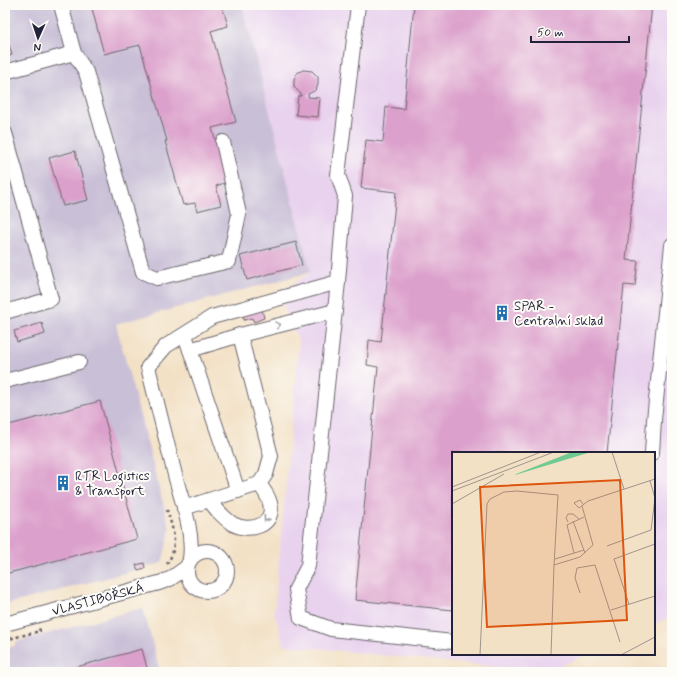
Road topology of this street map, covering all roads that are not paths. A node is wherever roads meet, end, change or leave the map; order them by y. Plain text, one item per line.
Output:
1 (61, 5) edge
2 (358, 5) edge
3 (74, 52) junction
4 (5, 72) edge
5 (5, 133) edge
6 (223, 142) dead end
7 (672, 245) edge
8 (338, 282) junction
9 (335, 311) junction
10 (5, 312) edge
11 (185, 334) junction
12 (240, 335) junction
13 (190, 350) junction
14 (79, 362) dead end
15 (5, 381) edge
16 (652, 452) edge
17 (259, 484) junction
18 (238, 491) junction
19 (209, 500) junction
20 (184, 508) junction
21 (5, 624) edge
22 (452, 642) edge

1 - 3 street
2 - 8 street
3 - 4 street
3 - 6 street
5 - 10 street
7 - 16 street
8 - 9 street
8 - 11 street
12 -> 9 street
9 - 22 street
11 - 13 street
11 - 20 street
12 - 13 street
12 - 17 street
13 - 18 street
14 - 15 street
17 - 18 street
17 -> 19 street
18 - 19 street
19 - 20 street
20 - 21 street, VLASTIBOŘSKÁ

